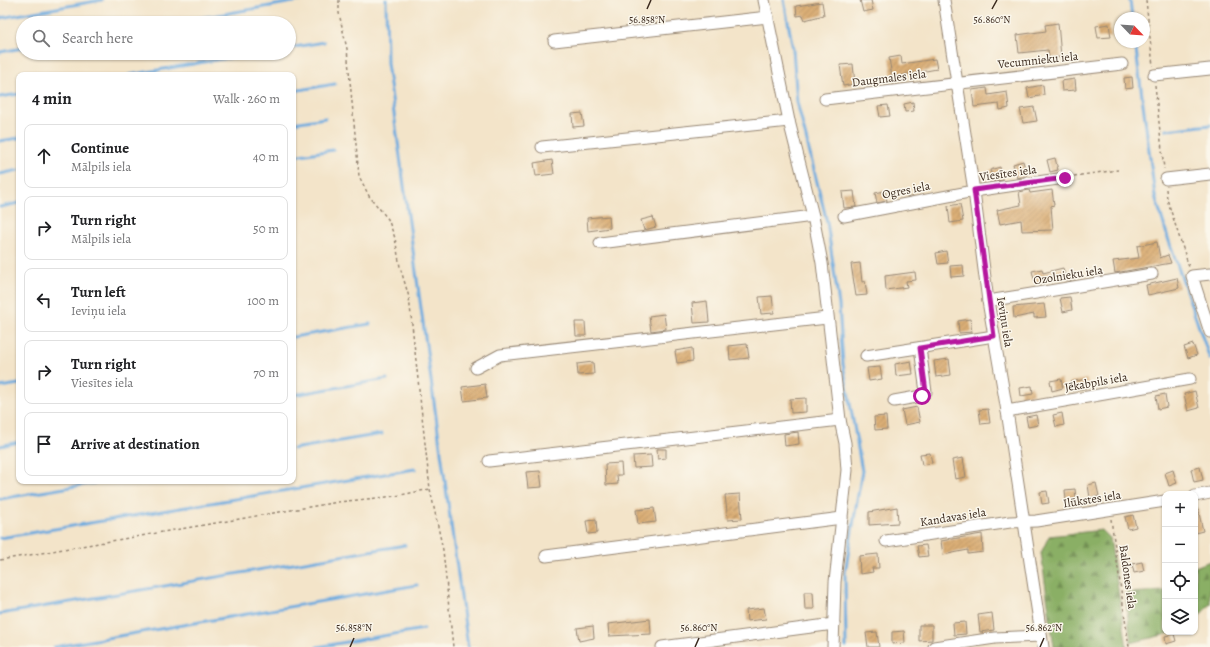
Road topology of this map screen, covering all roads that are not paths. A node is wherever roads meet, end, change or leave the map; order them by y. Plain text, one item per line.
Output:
1 (764, 0) edge
2 (944, 0) edge
3 (768, 17) junction
4 (554, 41) dead end
5 (1122, 64) dead end
6 (1210, 69) edge
7 (1154, 75) road end
8 (957, 82) junction
9 (825, 99) dead end
10 (789, 121) junction
11 (542, 147) dead end
12 (1210, 174) edge
13 (1065, 178) road end
14 (1166, 179) road end
15 (974, 190) junction
16 (813, 216) junction
17 (844, 216) dead end
18 (600, 243) dead end
19 (1152, 274) dead end
20 (1210, 274) edge
21 (988, 302) junction
22 (827, 318) junction
23 (1210, 332) edge
24 (994, 336) junction
25 (920, 348) junction
26 (866, 356) dead end
27 (476, 368) dead end
28 (1190, 379) dead end
29 (894, 401) dead end
30 (1007, 410) junction
31 (840, 420) junction
32 (489, 461) dead end
33 (1210, 493) edge
34 (1198, 495) edge
35 (1162, 501) edge
36 (842, 518) junction
37 (1024, 523) junction
38 (886, 541) dead end
39 (546, 556) dead end
40 (834, 624) junction
41 (1042, 641) edge
42 (662, 647) edge
43 (834, 647) edge
44 (934, 647) edge

1 - 3 street
2 - 8 street, Ieviņu iela
3 - 4 street
3 - 10 street
5 - 8 street, Vecumnieku iela
6 - 7 street
8 - 9 street, Daugmales iela
8 - 15 street, Ieviņu iela
10 - 11 street
10 - 16 street
12 - 14 street
13 - 15 street, Viesītes iela
15 - 17 street, Ogres iela
15 - 21 street, Ieviņu iela
16 - 18 street
16 - 22 street
19 - 21 street, Ozolnieku iela
20 - 23 street
21 - 24 street, Ieviņu iela
22 - 27 street
22 - 31 street
24 - 25 street
24 - 30 street, Ieviņu iela
25 - 26 street
25 - 29 street
28 - 30 street, Jēkabpils iela
30 - 37 street, Ieviņu iela
31 - 32 street
31 - 36 street
33 - 34 street
35 - 37 street, Ilūkstes iela
36 - 39 street
36 - 40 street
37 - 38 street, Kandavas iela
37 - 41 street, Ieviņu iela
40 - 42 street
40 - 43 street
41 - 44 street

